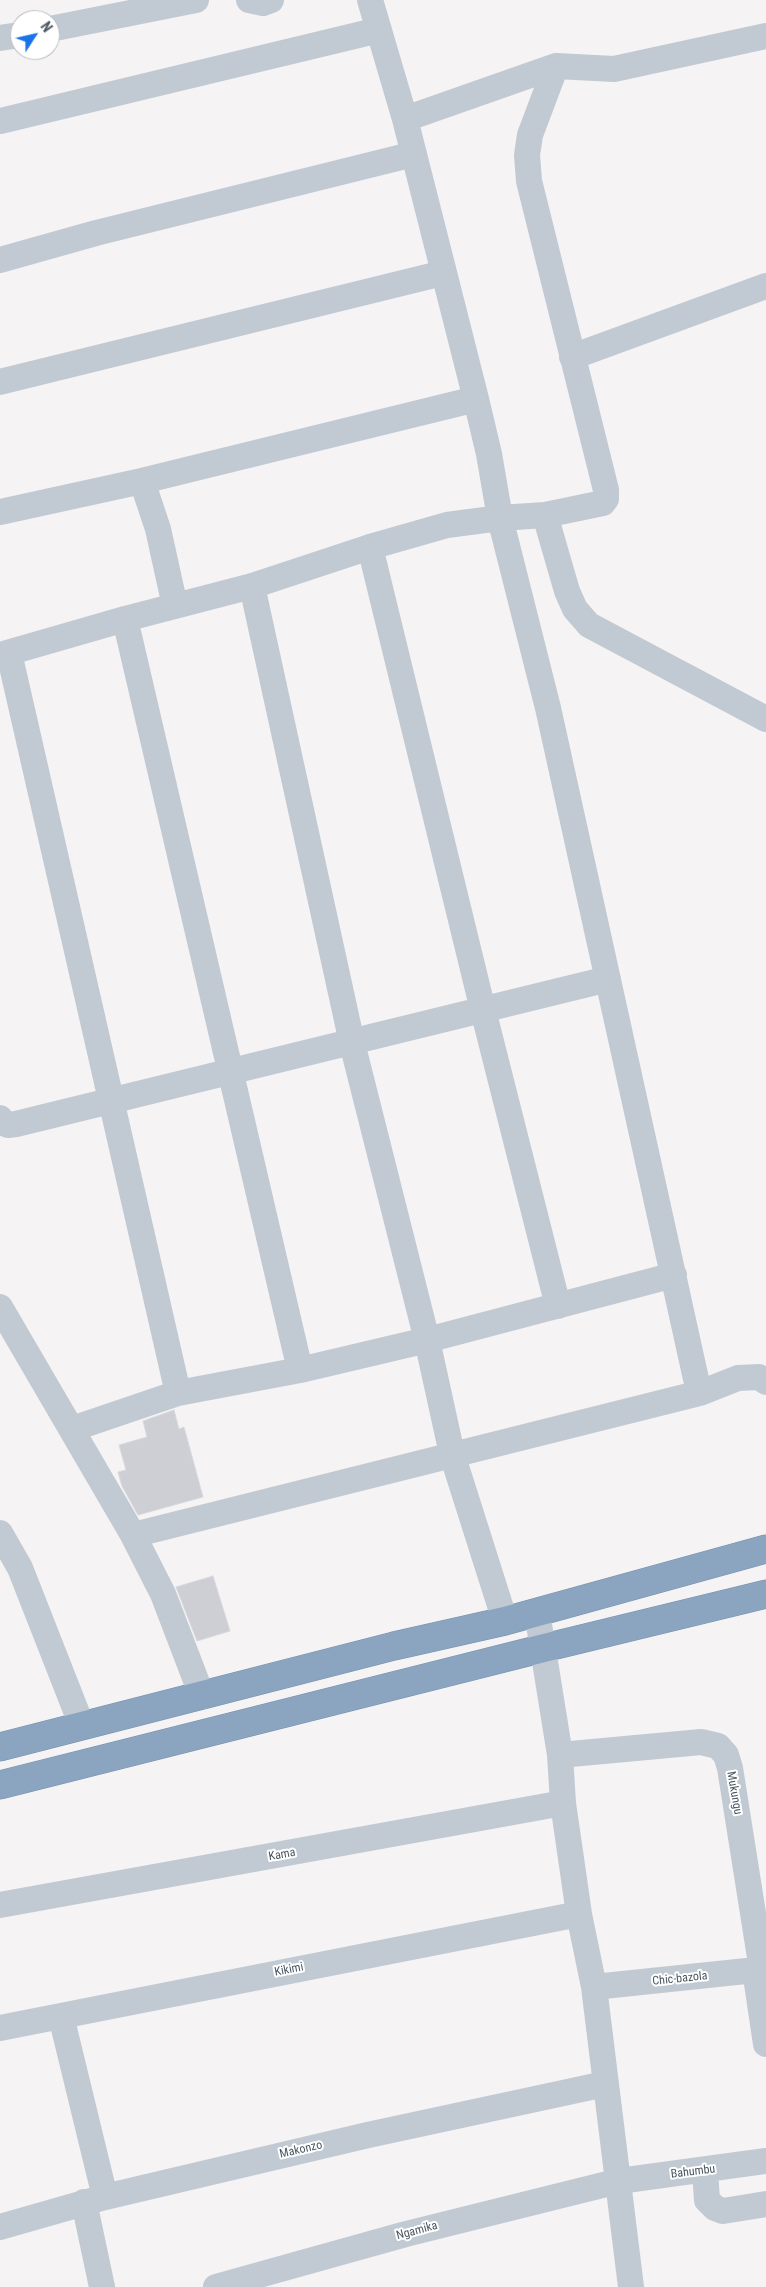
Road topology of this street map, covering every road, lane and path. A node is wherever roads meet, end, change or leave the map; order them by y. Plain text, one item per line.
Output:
1 (196, 0) edge
2 (249, 0) edge
3 (271, 0) edge
4 (370, 0) edge
5 (60, 27) edge
6 (379, 30) junction
7 (766, 36) edge
8 (556, 66) junction
9 (405, 119) junction
10 (0, 121) edge
11 (414, 154) junction
12 (0, 260) edge
13 (443, 273) junction
14 (766, 286) edge
15 (572, 357) junction
16 (0, 382) edge
17 (476, 399) junction
18 (142, 482) junction
19 (0, 512) edge
20 (545, 515) junction
21 (500, 518) junction
22 (370, 547) junction
23 (252, 586) junction
24 (175, 606) junction
25 (125, 619) junction
26 (4, 654) edge
27 (766, 719) edge
28 (608, 979) junction
29 (483, 1010) junction
30 (352, 1043) junction
31 (230, 1073) junction
32 (110, 1102) junction
33 (0, 1118) edge
34 (674, 1276) junction
35 (558, 1306) junction
36 (0, 1307) edge
37 (427, 1340) junction
38 (300, 1370) junction
39 (766, 1382) edge
40 (178, 1393) junction
41 (700, 1393) junction
42 (72, 1428) junction
43 (452, 1454) junction
44 (0, 1534) edge
45 (133, 1535) junction
46 (766, 1549) edge
47 (766, 1594) edge
48 (537, 1612) junction
49 (505, 1621) junction
50 (544, 1648) junction
51 (202, 1696) junction
52 (82, 1726) junction
53 (0, 1747) edge
54 (560, 1755) junction
55 (0, 1785) edge
56 (563, 1803) junction
57 (0, 1905) edge
58 (579, 1914) junction
59 (761, 1970) edge
60 (594, 1987) junction
61 (61, 2016) junction
62 (0, 2028) edge
63 (766, 2044) edge
64 (605, 2084) junction
65 (766, 2161) edge
66 (705, 2171) junction
67 (619, 2180) junction
68 (94, 2200) junction
69 (766, 2204) edge
70 (0, 2227) edge
71 (102, 2287) edge
72 (220, 2287) edge
73 (631, 2287) edge

1 - 5 street
2 - 3 street
4 - 6 street
6 - 9 street
6 - 10 street
7 - 8 street
8 - 9 street
8 - 15 street
9 - 11 street
11 - 12 street
11 - 13 street
13 - 16 street
13 - 17 street
14 - 15 street
15 - 20 street
17 - 18 street
17 - 21 street
18 - 19 street
18 - 24 street
20 - 21 street
20 - 27 street
21 - 22 street
21 - 28 street
22 - 23 street
22 - 29 street
23 - 24 street
23 - 30 street
24 - 25 street
25 - 26 street
25 - 31 street
26 - 32 street
28 - 29 street
28 - 34 street
29 - 30 street
29 - 35 street
30 - 31 street
30 - 37 street
31 - 32 street
31 - 38 street
32 - 33 street
32 - 40 street
34 - 35 street
34 - 41 street
35 - 37 street
36 - 42 street
37 - 38 street
37 - 43 street
38 - 40 street
39 - 41 street
40 - 42 street
41 - 43 street
42 - 45 street
43 - 45 street
43 - 49 street
44 - 52 street
45 - 51 street
46 - 48 highway
47 - 50 highway
48 - 49 highway
48 - 50 street
49 - 51 highway
50 - 54 street
50 - 55 highway
51 - 52 highway
52 - 53 highway
54 - 56 street
54 - 59 street, Mukungu
56 - 57 street, Kama
56 - 58 street
58 - 60 street
58 - 61 street, Kikimi
59 - 60 street, Chic-bazola
59 - 63 street, Mukungu
60 - 64 street
61 - 62 street, Kikimi
61 - 68 street
64 - 67 street
64 - 68 street, Makonzo
65 - 66 street, Bahumbu
66 - 67 street, Bahumbu
66 - 69 street
67 - 72 street, Ngamika
67 - 73 street
68 - 70 street, Makonzo
68 - 71 street

